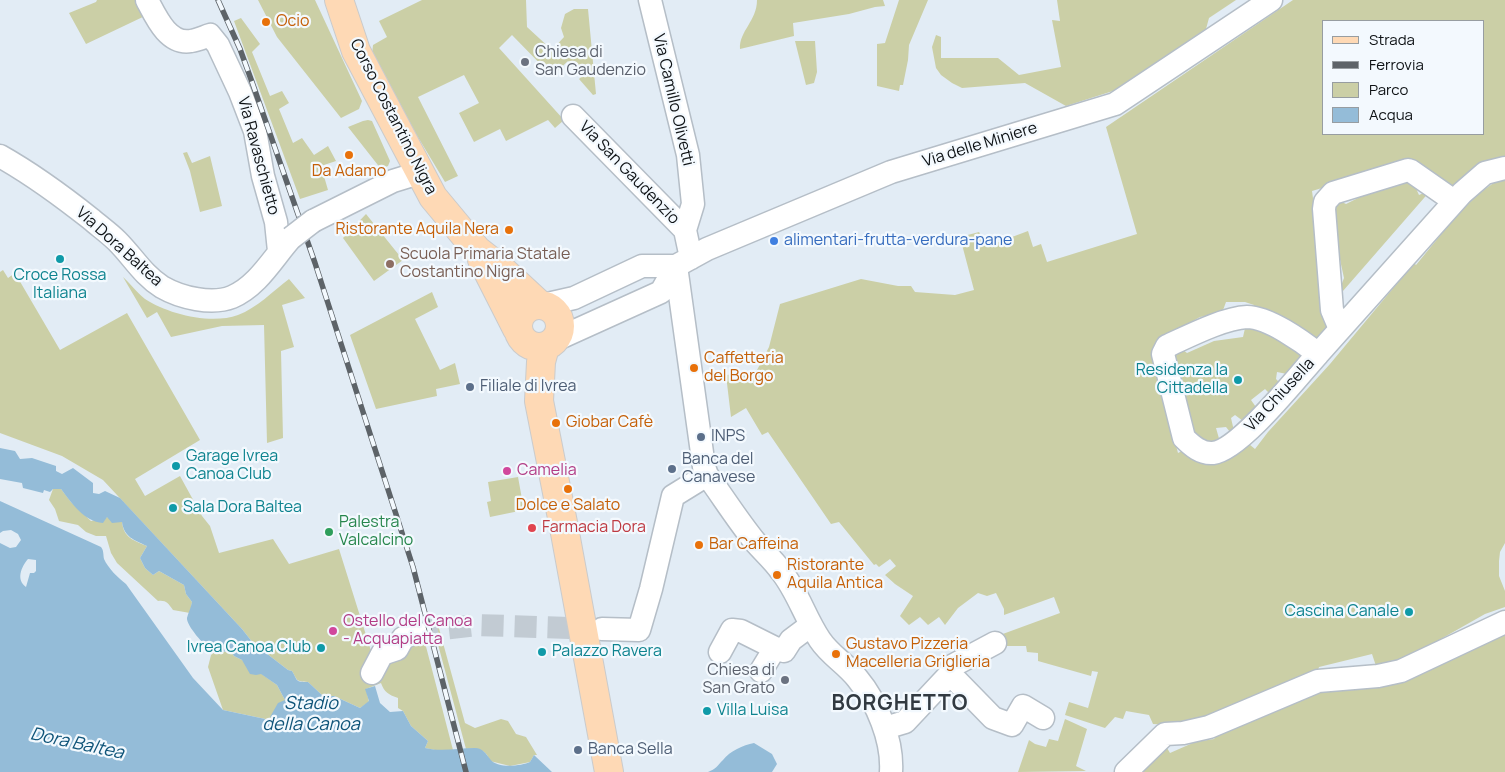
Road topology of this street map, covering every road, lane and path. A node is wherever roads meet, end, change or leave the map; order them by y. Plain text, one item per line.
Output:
1 (147, 0) edge
2 (339, 0) edge
3 (650, 0) edge
4 (1271, 0) edge
5 (573, 116) dead end
6 (0, 156) edge
7 (1498, 170) edge
8 (419, 174) junction
9 (1454, 201) junction
10 (685, 230) junction
11 (285, 244) junction
12 (478, 250) junction
13 (683, 262) junction
14 (541, 305) junction
15 (1340, 329) junction
16 (535, 340) junction
17 (1318, 354) junction
18 (1264, 429) dead end
19 (707, 475) junction
20 (1505, 622) edge
21 (811, 625) junction
22 (602, 629) tunnel mouth
23 (416, 632) tunnel mouth
24 (995, 643) dead end
25 (776, 648) junction
26 (720, 652) dead end
27 (761, 671) dead end
28 (372, 673) dead end
29 (950, 674) junction
30 (1044, 718) dead end
31 (885, 728) junction
32 (609, 769) edge
33 (897, 769) edge
34 (1126, 772) edge

1 - 11 street, Via Ravaschietto
2 - 8 main road, Corso Costantino Nigra
3 - 10 street, Via Camillo Olivetti
4 - 13 street, Via delle Miniere
5 - 10 street, Via San Gaudenzio
6 - 11 street, Via Dora Baltea
7 - 9 street, Via Chiusella
7 - 18 street, Via Chiusella
8 - 11 street, Via Dora Baltea, bridge
8 - 12 main road, Corso Costantino Nigra
9 - 15 street, Via Chiusella
9 - 15 street
10 - 13 street, Via Camillo Olivetti
12 - 14 main road, Corso Costantino Nigra
12 - 16 main road, Corso Costantino Nigra
13 - 14 street, Via delle Miniere
13 - 16 street
13 - 19 street, Via Camillo Olivetti
14 - 16 main road
14 - 16 main road, Corso Costantino Nigra
15 - 17 street, Via Chiusella
16 - 32 main road, Corso Costantino Nigra
17 - 17 street, Via Chiusella
19 - 21 street
19 - 22 street
20 - 34 street
21 - 25 street
21 - 31 street
23 - 28 street
24 - 29 street
25 - 26 street
25 - 27 street
29 - 30 street
29 - 31 street
31 - 33 street

